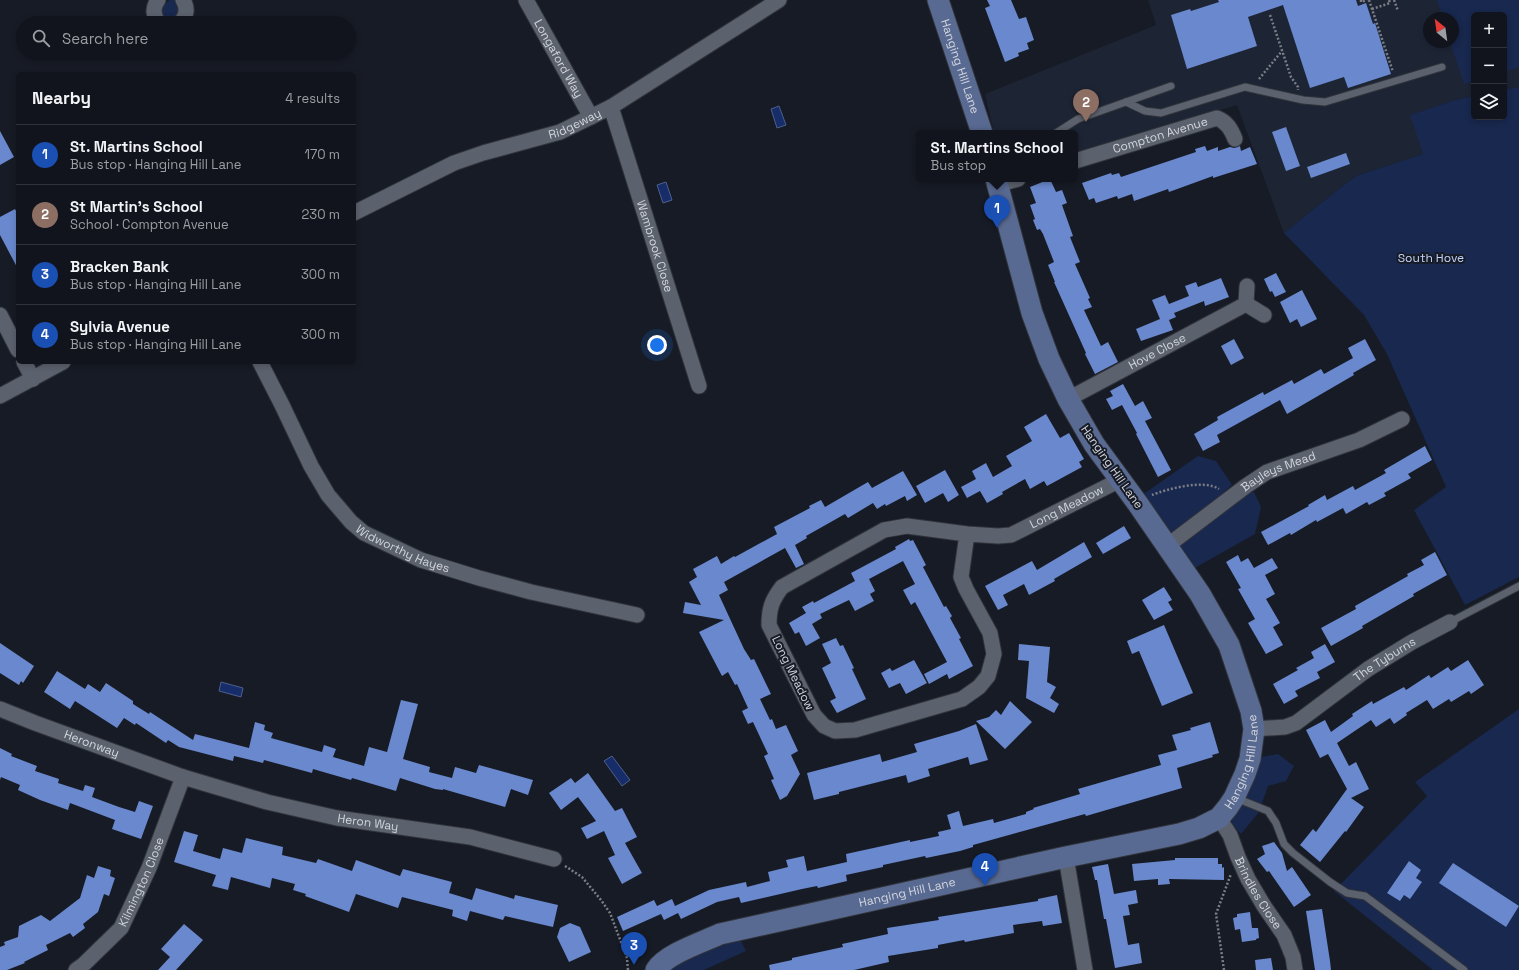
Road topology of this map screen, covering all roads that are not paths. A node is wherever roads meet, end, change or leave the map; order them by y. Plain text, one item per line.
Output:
1 (158, 0) edge
2 (526, 0) edge
3 (779, 0) edge
4 (938, 0) edge
5 (186, 1) edge
6 (156, 16) edge
7 (185, 16) edge
8 (1442, 67) dead end
9 (1171, 86) dead end
10 (1126, 102) junction
11 (611, 106) junction
12 (591, 116) junction
13 (981, 130) edge
14 (1061, 130) edge
15 (1235, 139) dead end
16 (1078, 161) edge
17 (997, 182) edge
18 (356, 212) edge
19 (1247, 286) dead end
20 (1246, 304) junction
21 (0, 315) edge
22 (1264, 315) dead end
23 (16, 346) edge
24 (25, 364) edge
25 (59, 364) edge
26 (261, 364) edge
27 (33, 379) junction
28 (699, 386) dead end
29 (0, 396) edge
30 (1068, 399) junction
31 (1402, 419) dead end
32 (1120, 480) junction
33 (967, 534) junction
34 (1167, 546) junction
35 (1519, 586) edge
36 (636, 615) dead end
37 (1450, 622) joint
38 (0, 709) edge
39 (1254, 729) junction
40 (183, 777) junction
41 (1234, 798) junction
42 (1219, 818) junction
43 (1066, 856) junction
44 (554, 859) road end
45 (76, 970) edge
46 (656, 970) edge
47 (1085, 970) edge
48 (1295, 970) edge
49 (1464, 970) edge

1 - 6 street
2 - 12 street, Longaford Way
3 - 11 street, Ridgeway
4 - 13 street, Hanging Hill Lane
5 - 7 street
8 - 10 lane
9 - 10 lane
10 - 14 lane
11 - 12 street, Ridgeway
11 - 28 street, Wambrook Close
12 - 18 street, Ridgeway
15 - 16 street, Compton Avenue
17 - 30 street, Hanging Hill Lane
19 - 20 street
20 - 22 street
20 - 30 street, Hove Close
21 - 23 street
24 - 27 street
25 - 27 street
26 - 36 street, Widworthy Hayes
27 - 29 street
30 - 32 street, Hanging Hill Lane
31 - 34 street, Bayleys Mead
32 - 33 street, Long Meadow
32 - 34 street, Hanging Hill Lane
33 - 33 street, Long Meadow
34 - 39 street, Hanging Hill Lane
35 - 37 lane, The Tyburns
37 - 39 street, The Tyburns
38 - 40 street, Heronway
39 - 41 street, Hanging Hill Lane
40 - 44 street, Heron Way
40 - 45 street, Kilmington Close
41 - 42 street, Hanging Hill Lane
41 - 49 lane
42 - 43 street, Hanging Hill Lane
42 - 48 street, Brindles Close
43 - 46 street, Hanging Hill Lane
43 - 47 street

